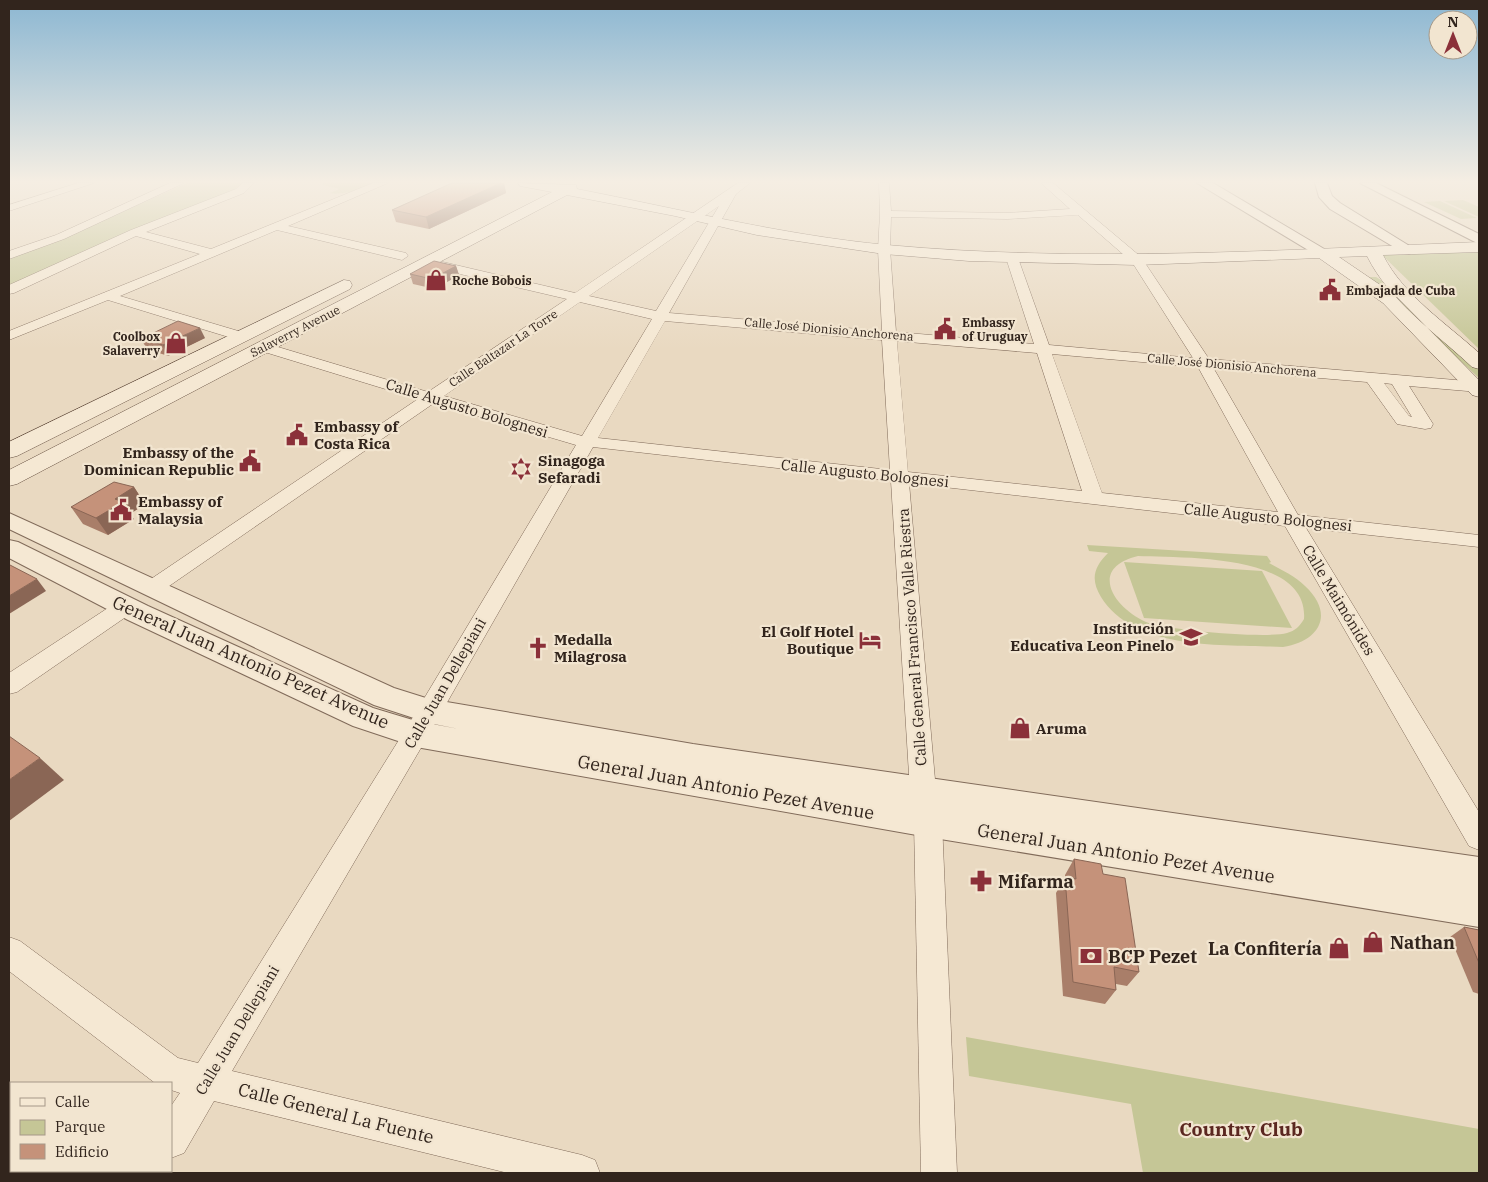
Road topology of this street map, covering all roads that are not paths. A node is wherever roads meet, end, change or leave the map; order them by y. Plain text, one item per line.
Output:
1 (54, 238) edge
2 (122, 238) edge
3 (156, 238) edge
4 (249, 238) edge
5 (324, 238) edge
6 (439, 238) edge
7 (465, 238) edge
8 (665, 238) edge
9 (708, 238) edge
10 (815, 238) edge
11 (885, 238) edge
12 (1111, 238) edge
13 (1298, 238) edge
14 (1388, 238) edge
15 (1479, 247) edge
16 (884, 249) junction
17 (1408, 250) junction
18 (1373, 251) junction
19 (1323, 253) junction
20 (211, 254) junction
21 (9, 255) edge
22 (402, 256) junction
23 (1012, 258) junction
24 (1137, 260) junction
25 (428, 262) junction
26 (377, 268) dead end
27 (360, 277) dead end
28 (1371, 278) junction
29 (1396, 286) junction
30 (9, 290) edge
31 (106, 296) junction
32 (577, 297) junction
33 (659, 316) junction
34 (889, 334) junction
35 (9, 336) edge
36 (240, 336) junction
37 (263, 347) junction
38 (1043, 348) junction
39 (1203, 362) junction
40 (1479, 363) edge
41 (1371, 377) junction
42 (1397, 379) junction
43 (1478, 388) edge
44 (430, 397) junction
45 (585, 442) junction
46 (9, 451) edge
47 (900, 476) junction
48 (9, 479) edge
49 (1094, 498) junction
50 (9, 520) edge
51 (1292, 520) junction
52 (1479, 540) edge
53 (9, 548) edge
54 (152, 588) junction
55 (124, 607) junction
56 (9, 685) edge
57 (422, 723) junction
58 (926, 806) junction
59 (1479, 837) edge
60 (1479, 874) edge
61 (1479, 909) edge
62 (9, 952) edge
63 (205, 1081) junction
64 (172, 1138) edge
65 (582, 1173) edge
66 (939, 1173) edge

1 - 21 street
2 - 30 street
3 - 20 street
4 - 20 street
5 - 22 street
6 - 22 main road, Salaverry Avenue
7 - 25 main road, Salaverry Avenue
8 - 32 street, Calle Baltazar La Torre
9 - 33 street, Calle Juan Dellepiani
10 - 16 main road
11 - 16 street, Calle General Francisco Valle Riestra
12 - 24 street, Calle Maimónides
13 - 19 street
14 - 17 street
15 - 17 main road
16 - 23 main road
16 - 34 street, Calle General Francisco Valle Riestra
17 - 18 main road
18 - 19 main road
18 - 29 main road
19 - 24 main road
19 - 28 main road
20 - 31 street
22 - 26 main road, Salaverry Avenue
23 - 24 main road
23 - 38 street
24 - 39 street, Calle Maimónides
25 - 32 street, Calle José Dionisio Anchorena
25 - 37 main road, Salaverry Avenue
27 - 36 main road, Salaverry Avenue
28 - 29 main road
28 - 43 main road
29 - 40 main road
31 - 35 street
31 - 36 street
32 - 33 street, Calle José Dionisio Anchorena
32 - 44 street, Calle Baltazar La Torre
33 - 34 street, Calle José Dionisio Anchorena
33 - 45 street, Calle Juan Dellepiani
34 - 38 street, Calle José Dionisio Anchorena
34 - 47 street, Calle General Francisco Valle Riestra
36 - 46 main road, Salaverry Avenue
37 - 44 street, Calle Augusto Bolognesi
37 - 48 main road, Salaverry Avenue
38 - 39 street, Calle José Dionisio Anchorena
38 - 49 street
39 - 41 street, Calle José Dionisio Anchorena
39 - 51 street, Calle Maimónides
41 - 42 street, Calle José Dionisio Anchorena
41 - 42 street
42 - 43 street, Calle José Dionisio Anchorena
44 - 45 street, Calle Augusto Bolognesi
44 - 54 street, Calle Baltazar La Torre
45 - 47 street, Calle Augusto Bolognesi
45 - 57 street, Calle Juan Dellepiani
47 - 49 street, Calle Augusto Bolognesi
47 - 58 street, Calle General Francisco Valle Riestra
49 - 51 street, Calle Augusto Bolognesi
50 - 54 street, General Juan Antonio Pezet Avenue
51 - 52 street, Calle Augusto Bolognesi
51 - 59 street, Calle Maimónides
53 - 55 street, General Juan Antonio Pezet Avenue
54 - 57 street, General Juan Antonio Pezet Avenue
55 - 56 street
55 - 57 street, General Juan Antonio Pezet Avenue
57 - 58 street, General Juan Antonio Pezet Avenue
57 - 63 street, Calle Juan Dellepiani
58 - 60 street, General Juan Antonio Pezet Avenue
58 - 61 street, General Juan Antonio Pezet Avenue
58 - 66 street, Calle General Francisco Valle Riestra
62 - 63 street, Calle General La Fuente
63 - 64 street, Calle Juan Dellepiani
63 - 65 street, Calle General La Fuente

